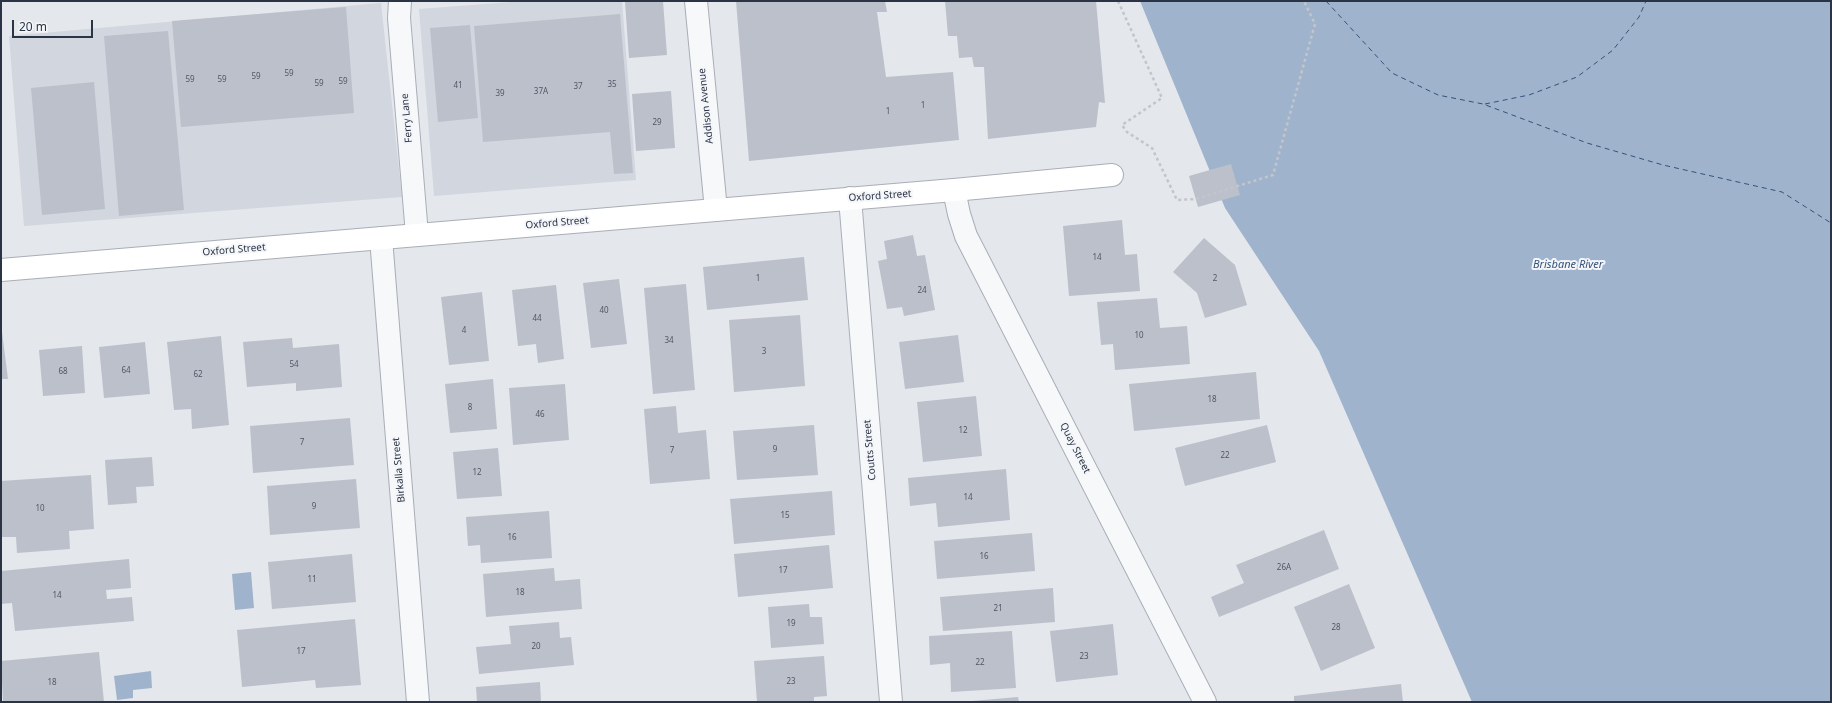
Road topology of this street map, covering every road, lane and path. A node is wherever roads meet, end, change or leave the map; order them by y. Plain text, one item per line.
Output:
1 (400, 1) edge
2 (696, 1) edge
3 (1118, 1) edge
4 (1304, 1) edge
5 (1112, 175) dead end
6 (954, 190) junction
7 (850, 198) junction
8 (716, 210) junction
9 (417, 235) junction
10 (381, 238) junction
11 (1, 266) edge
12 (418, 702) edge
13 (891, 702) edge
14 (1205, 702) edge

1 - 9 street, Ferry Lane
2 - 8 street, Addison Avenue
3 - 4 path
5 - 6 street, Oxford Street
6 - 7 street, Oxford Street
6 - 14 street, Quay Street
7 - 8 street, Oxford Street
7 - 13 street, Coutts Street
8 - 9 street, Oxford Street
9 - 10 street, Oxford Street
10 - 11 street, Oxford Street
10 - 12 street, Birkalla Street

